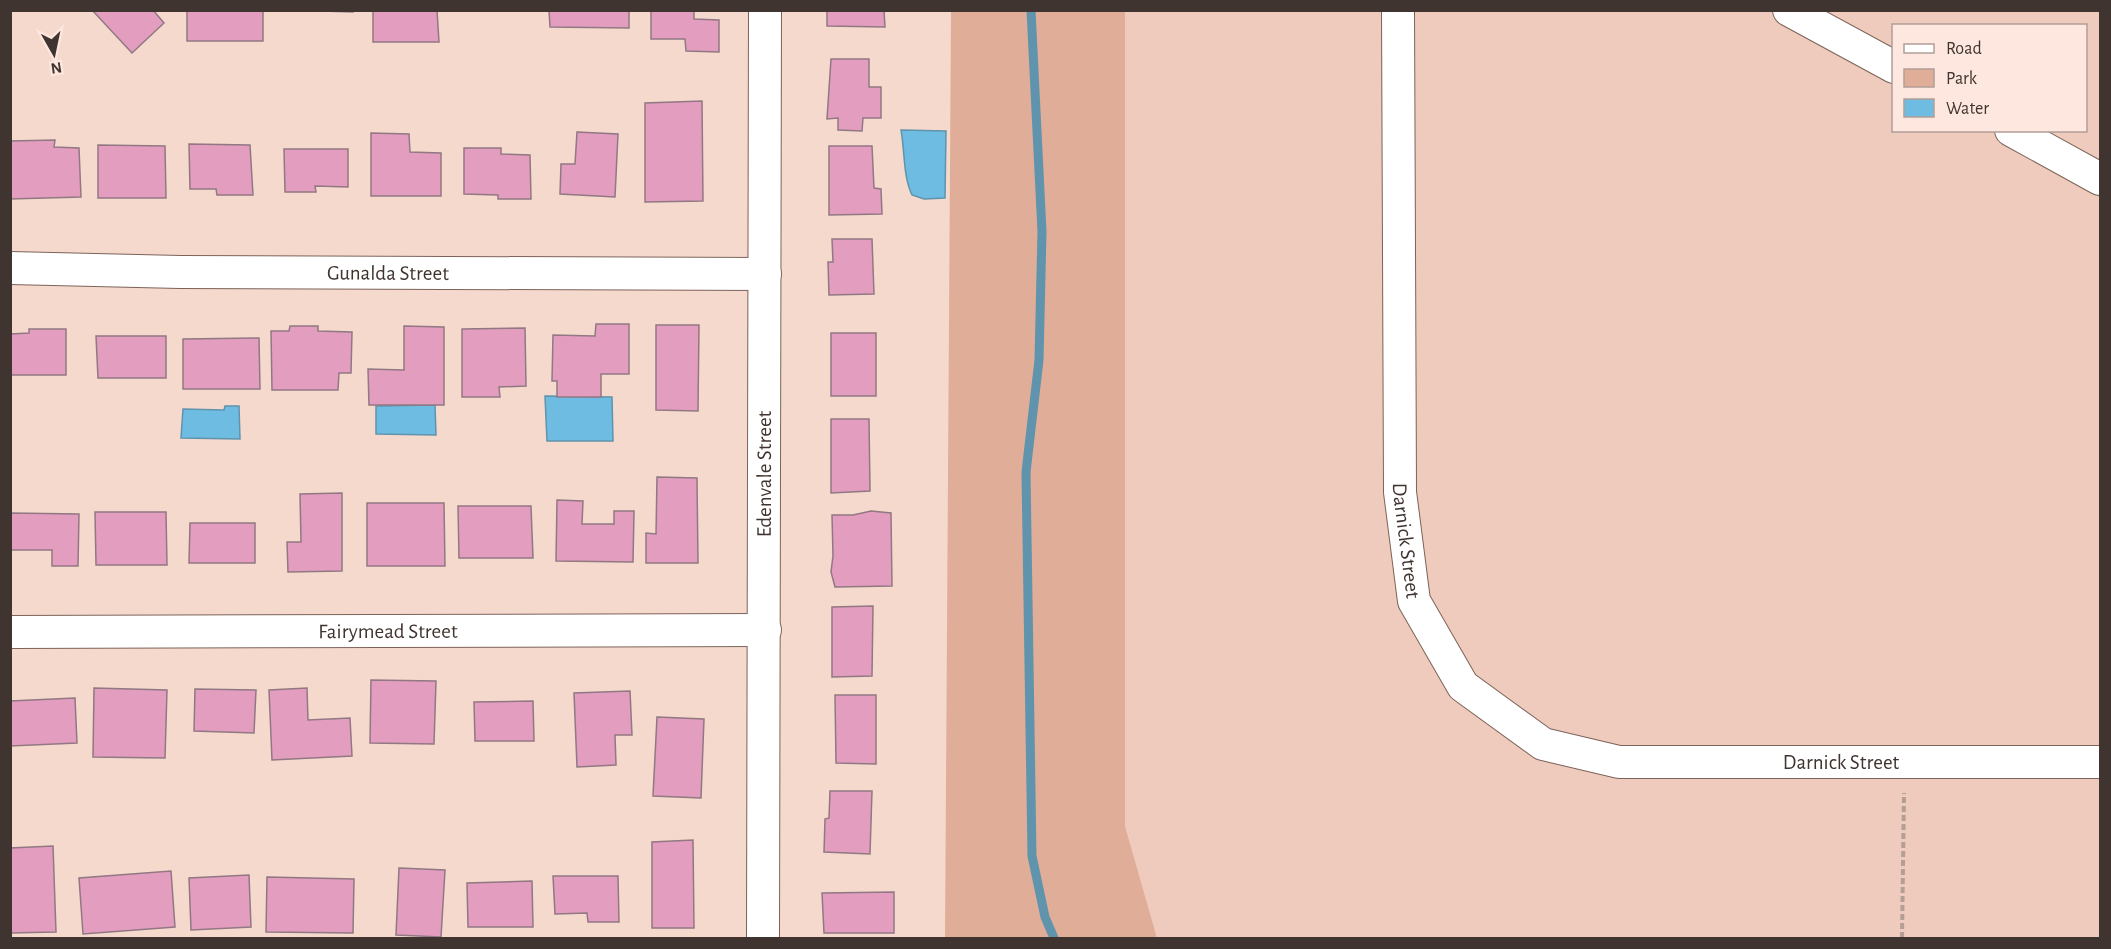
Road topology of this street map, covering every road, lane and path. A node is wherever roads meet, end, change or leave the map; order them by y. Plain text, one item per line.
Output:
1 (765, 10) edge
2 (1398, 10) edge
3 (1789, 10) edge
4 (1892, 66) edge
5 (2015, 132) edge
6 (2100, 179) edge
7 (10, 268) edge
8 (765, 274) junction
9 (765, 630) junction
10 (10, 632) edge
11 (1904, 762) junction
12 (2100, 762) edge
13 (763, 939) edge
14 (1902, 939) edge

1 - 8 street, Edenvale Street
2 - 11 street, Darnick Street
3 - 4 street
5 - 6 street
7 - 8 street, Gunalda Street
8 - 9 street, Edenvale Street
9 - 10 street, Fairymead Street
9 - 13 street, Edenvale Street
11 - 12 street, Darnick Street
11 - 14 path

